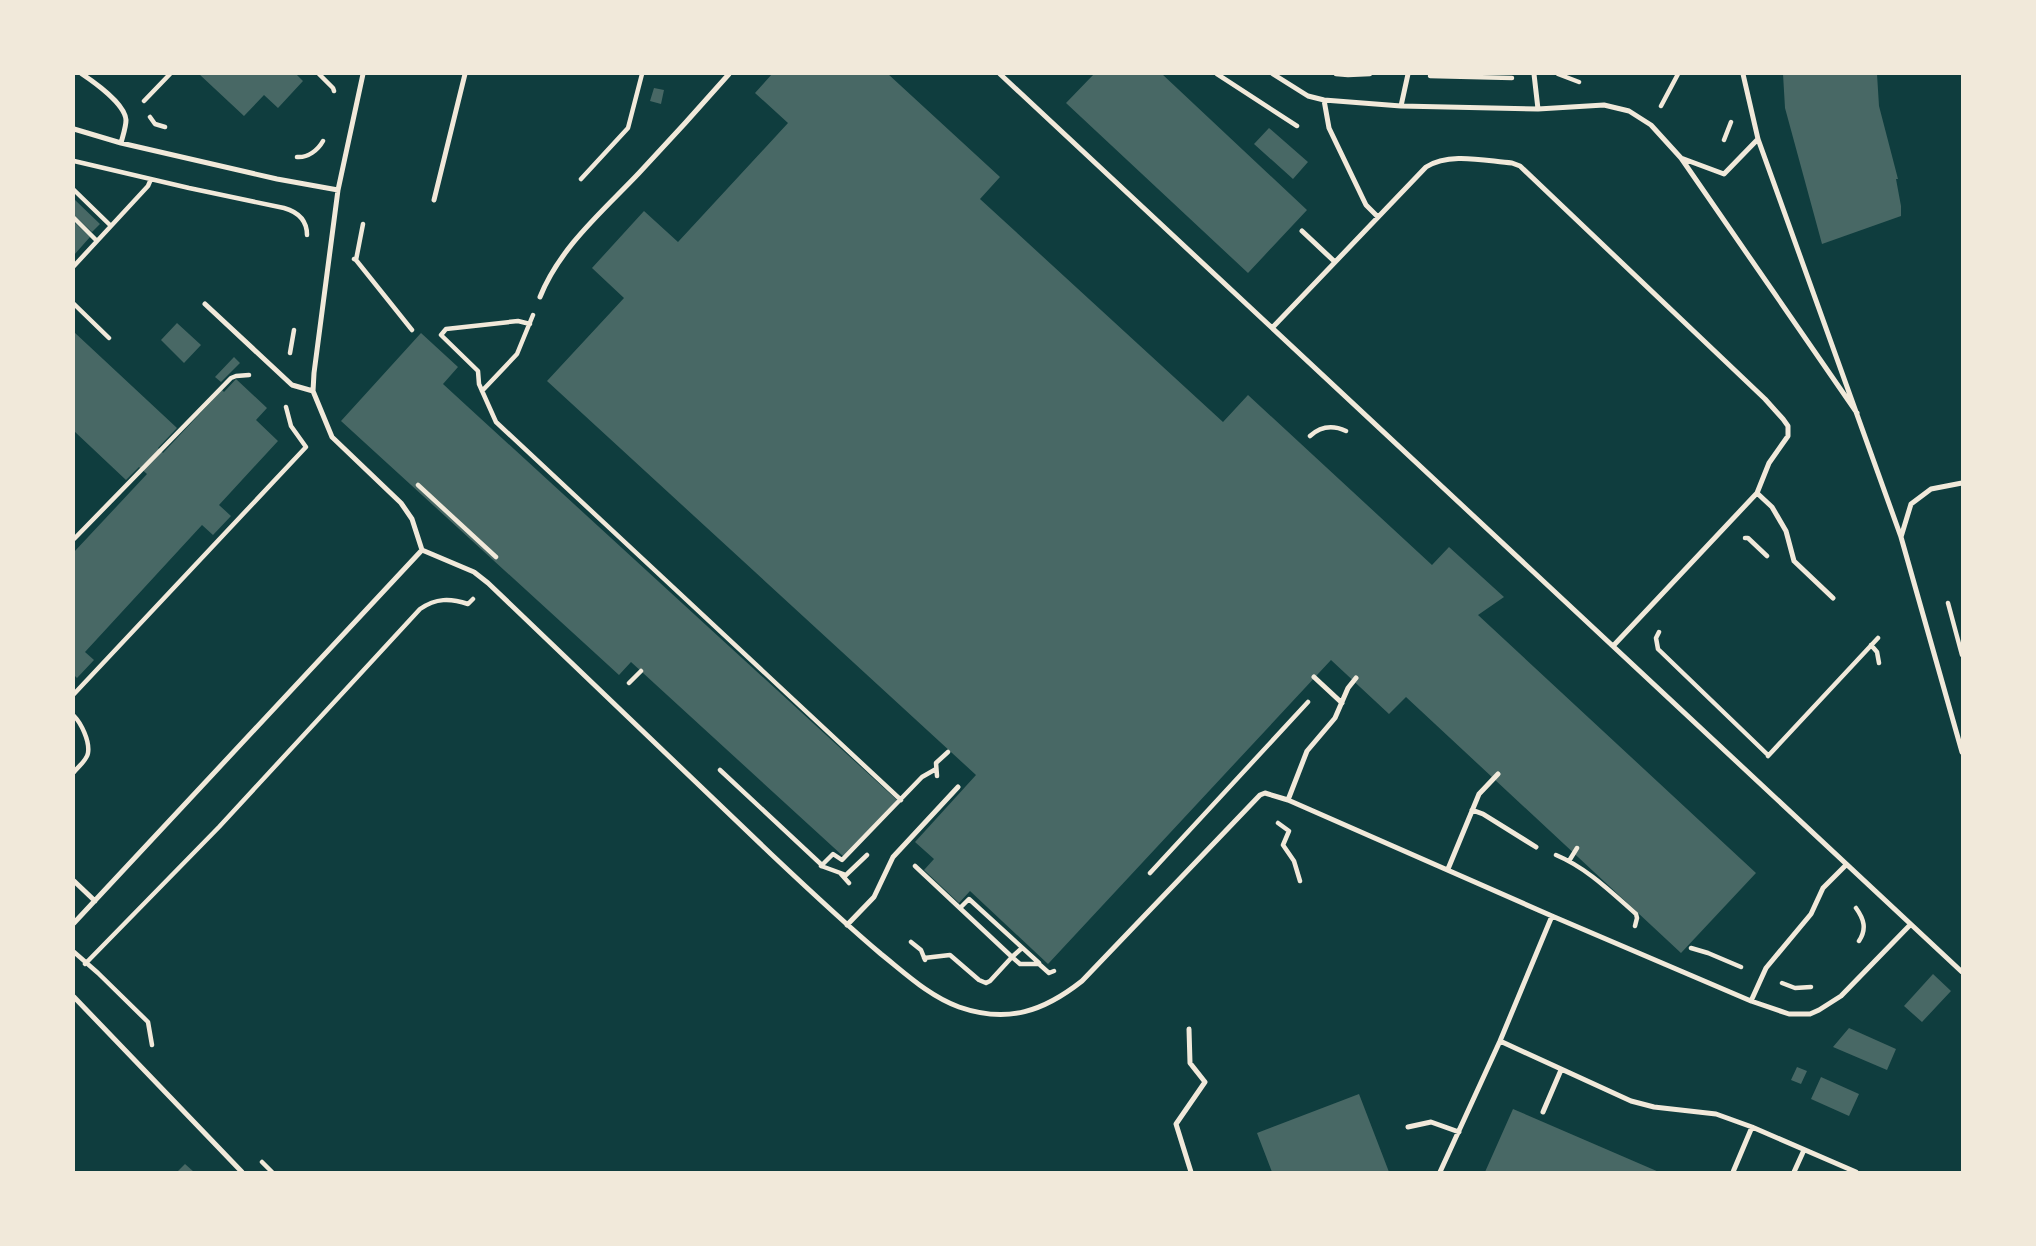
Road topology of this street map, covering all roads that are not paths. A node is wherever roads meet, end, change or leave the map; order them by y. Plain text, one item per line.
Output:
1 (82, 74) edge
2 (363, 74) edge
3 (466, 74) edge
4 (729, 74) edge
5 (1000, 74) edge
6 (1273, 74) edge
7 (1408, 74) edge
8 (1743, 74) edge
9 (1535, 76) edge
10 (1324, 100) junction
11 (1401, 106) junction
12 (1538, 109) junction
13 (74, 129) edge
14 (1758, 139) junction
15 (121, 143) junction
16 (1681, 158) junction
17 (338, 190) junction
18 (434, 200) dead end
19 (1378, 217) junction
20 (1302, 231) dead end
21 (1335, 262) junction
22 (540, 297) road end
23 (205, 304) dead end
24 (1273, 327) junction
25 (313, 391) junction
26 (1857, 413) junction
27 (1962, 483) edge
28 (1757, 493) junction
29 (1901, 537) junction
30 (422, 550) junction
31 (1833, 598) dead end
32 (1614, 645) junction
33 (1314, 677) dead end
34 (1356, 678) dead end
35 (1342, 703) junction
36 (1962, 752) edge
37 (1498, 774) dead end
38 (958, 787) dead end
39 (1287, 800) junction
40 (1472, 810) junction
41 (1536, 847) road end
42 (1846, 865) junction
43 (1448, 869) junction
44 (74, 881) edge
45 (95, 901) junction
46 (1552, 916) junction
47 (74, 923) edge
48 (848, 925) junction
49 (1910, 925) junction
50 (1962, 972) edge
51 (74, 997) edge
52 (1751, 1000) junction
53 (1189, 1029) dead end
54 (1500, 1041) junction
55 (1561, 1070) junction
56 (1543, 1112) dead end
57 (1408, 1127) dead end
58 (1752, 1127) junction
59 (1459, 1132) junction
60 (1804, 1150) junction
61 (242, 1172) edge
62 (1191, 1172) edge
63 (1440, 1172) edge
64 (1733, 1172) edge
65 (1794, 1172) edge
66 (1856, 1172) edge

1 - 15 lane
2 - 17 lane
3 - 18 lane
4 - 22 lane
5 - 24 lane
6 - 10 lane
7 - 11 lane
8 - 14 lane
9 - 12 lane
10 - 11 lane
10 - 19 lane
11 - 12 lane
12 - 16 lane
13 - 15 lane
14 - 16 lane
14 - 26 lane
15 - 17 lane
16 - 26 lane
17 - 25 lane
19 - 21 lane
19 - 28 lane
20 - 21 lane
21 - 24 lane
23 - 25 lane
24 - 32 lane
25 - 30 lane
26 - 29 lane
27 - 29 lane
28 - 31 lane
28 - 32 lane
29 - 36 lane
30 - 45 lane
30 - 48 lane
32 - 42 lane
33 - 35 lane
34 - 35 lane
35 - 39 lane
37 - 40 lane
38 - 48 lane
39 - 43 lane
39 - 48 lane
40 - 41 lane
40 - 43 lane
42 - 49 lane
42 - 52 lane
43 - 46 lane
44 - 45 lane
45 - 47 lane
46 - 52 lane
46 - 54 lane
49 - 50 lane
49 - 52 lane
51 - 61 lane
53 - 62 lane
54 - 55 lane
54 - 59 lane
55 - 56 lane
55 - 58 lane
57 - 59 lane
58 - 60 lane
58 - 64 lane
59 - 63 lane
60 - 65 lane
60 - 66 lane

